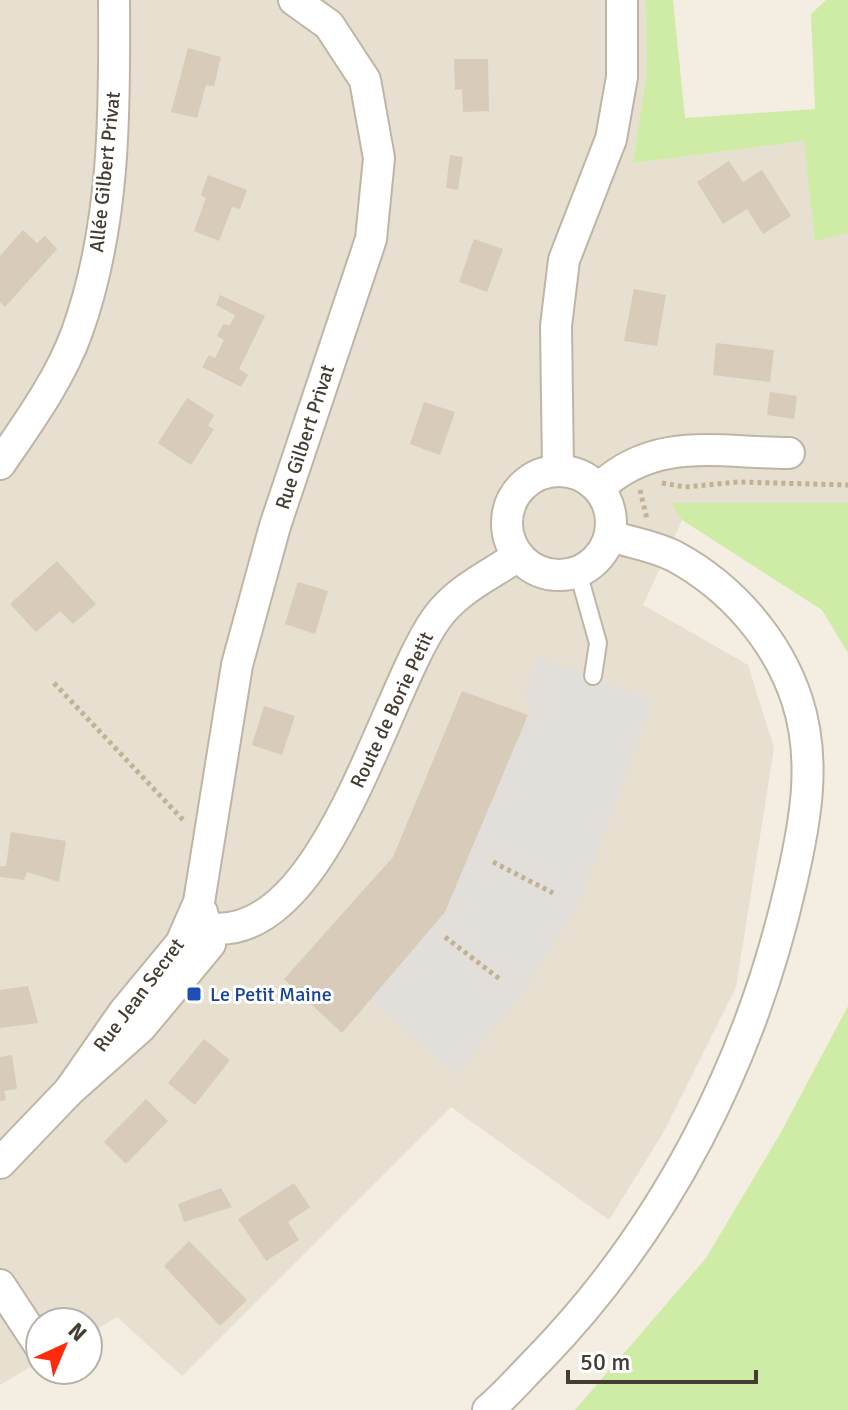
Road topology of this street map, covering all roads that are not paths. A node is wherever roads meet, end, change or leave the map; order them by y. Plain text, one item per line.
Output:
1 (114, 0) edge
2 (294, 0) edge
3 (622, 0) edge
4 (789, 453) dead end
5 (0, 464) edge
6 (558, 470) junction
7 (599, 488) junction
8 (611, 536) junction
9 (518, 556) junction
10 (578, 572) junction
11 (593, 676) dead end
12 (204, 915) junction
13 (0, 1163) edge
14 (0, 1285) edge
15 (24, 1322) edge
16 (488, 1410) edge

1 - 5 street, Allée Gilbert Privat
2 - 12 street, Rue Gilbert Privat
3 - 6 street
4 - 7 street
6 - 7 street
6 - 9 street
7 - 8 street
8 - 10 street
8 - 16 street
9 - 10 street
9 - 12 street, Route de Borie Petit
10 - 11 lane
12 - 13 street, Rue Jean Secret
14 - 15 street

